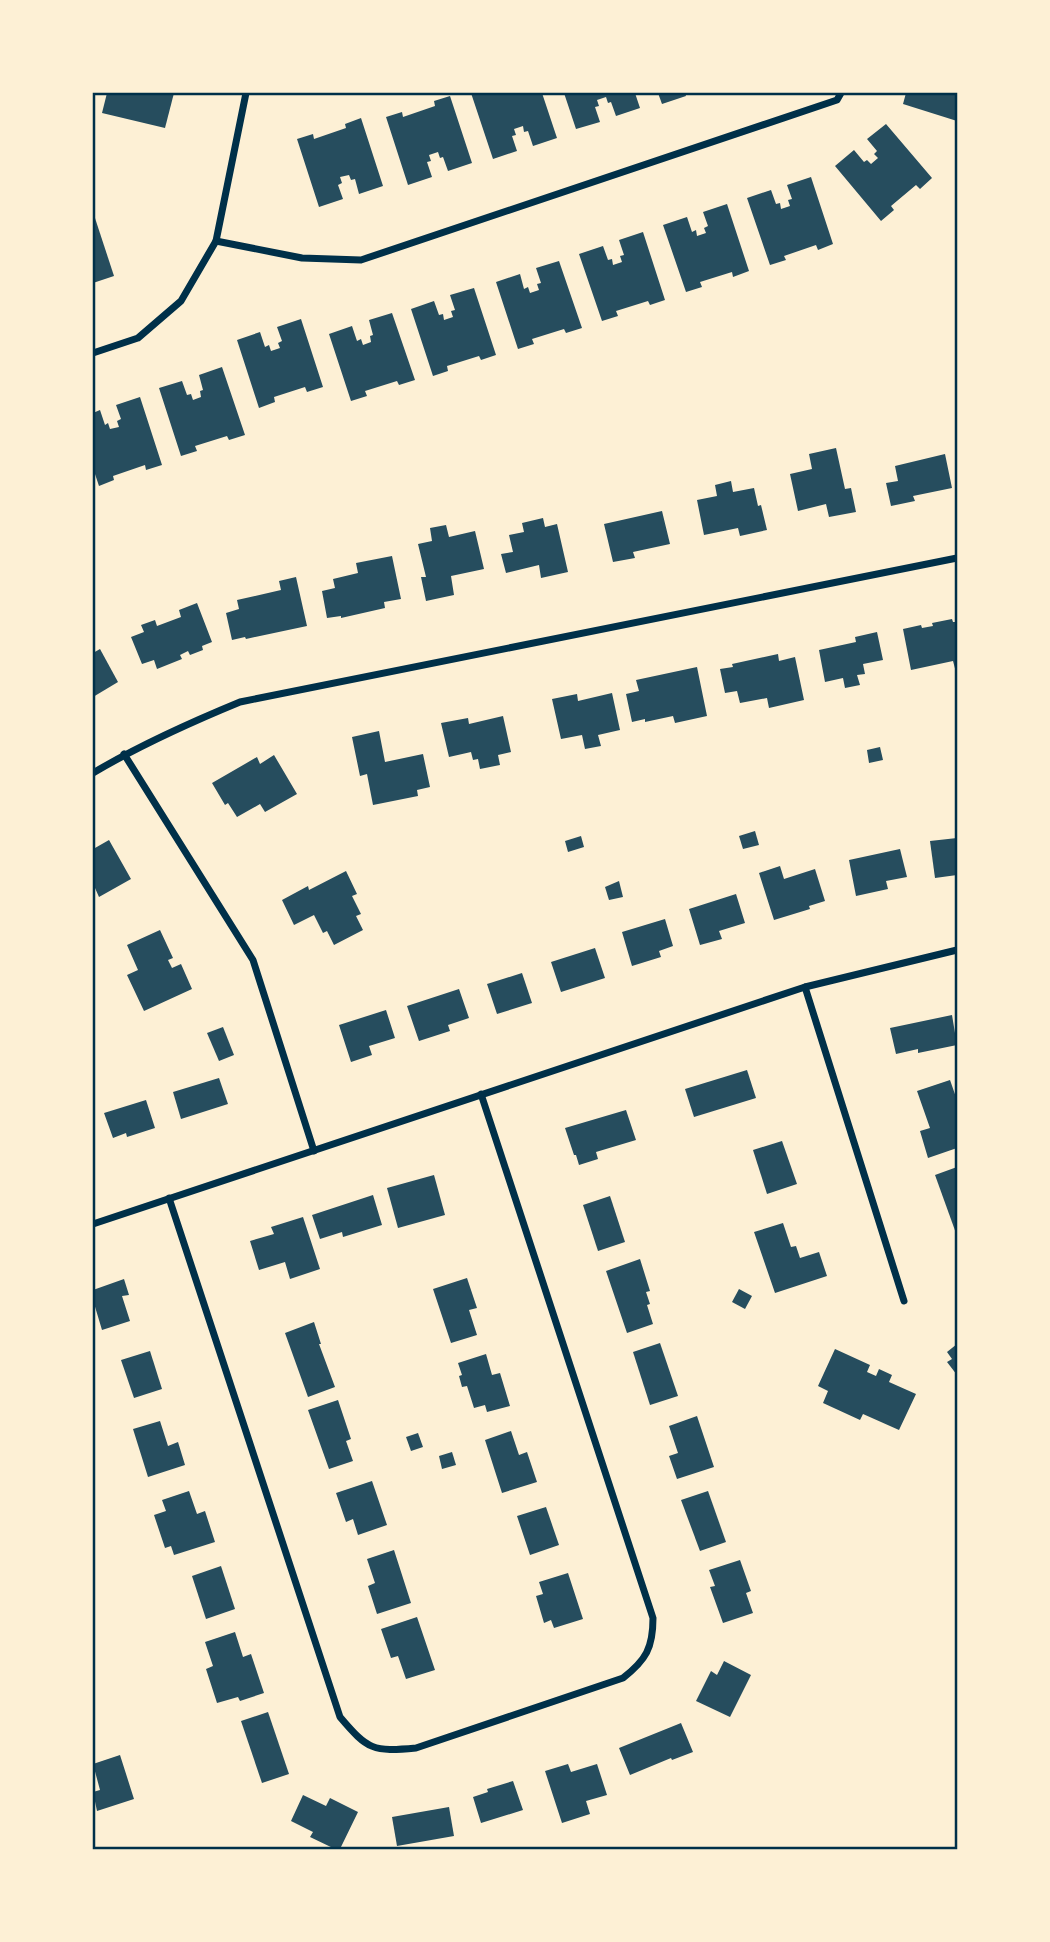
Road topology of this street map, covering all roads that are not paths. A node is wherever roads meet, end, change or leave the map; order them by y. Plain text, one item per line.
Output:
1 (246, 93) edge
2 (841, 93) edge
3 (216, 241) junction
4 (93, 353) edge
5 (957, 558) edge
6 (124, 754) junction
7 (93, 773) edge
8 (957, 950) edge
9 (805, 987) junction
10 (481, 1094) junction
11 (314, 1151) junction
12 (169, 1198) junction
13 (93, 1224) edge
14 (904, 1301) dead end

1 - 3 street
2 - 3 street
3 - 4 street
5 - 6 street
6 - 7 street
6 - 11 street
8 - 9 street
9 - 10 street
9 - 14 street
10 - 11 street
10 - 12 street
11 - 12 street
12 - 13 street

